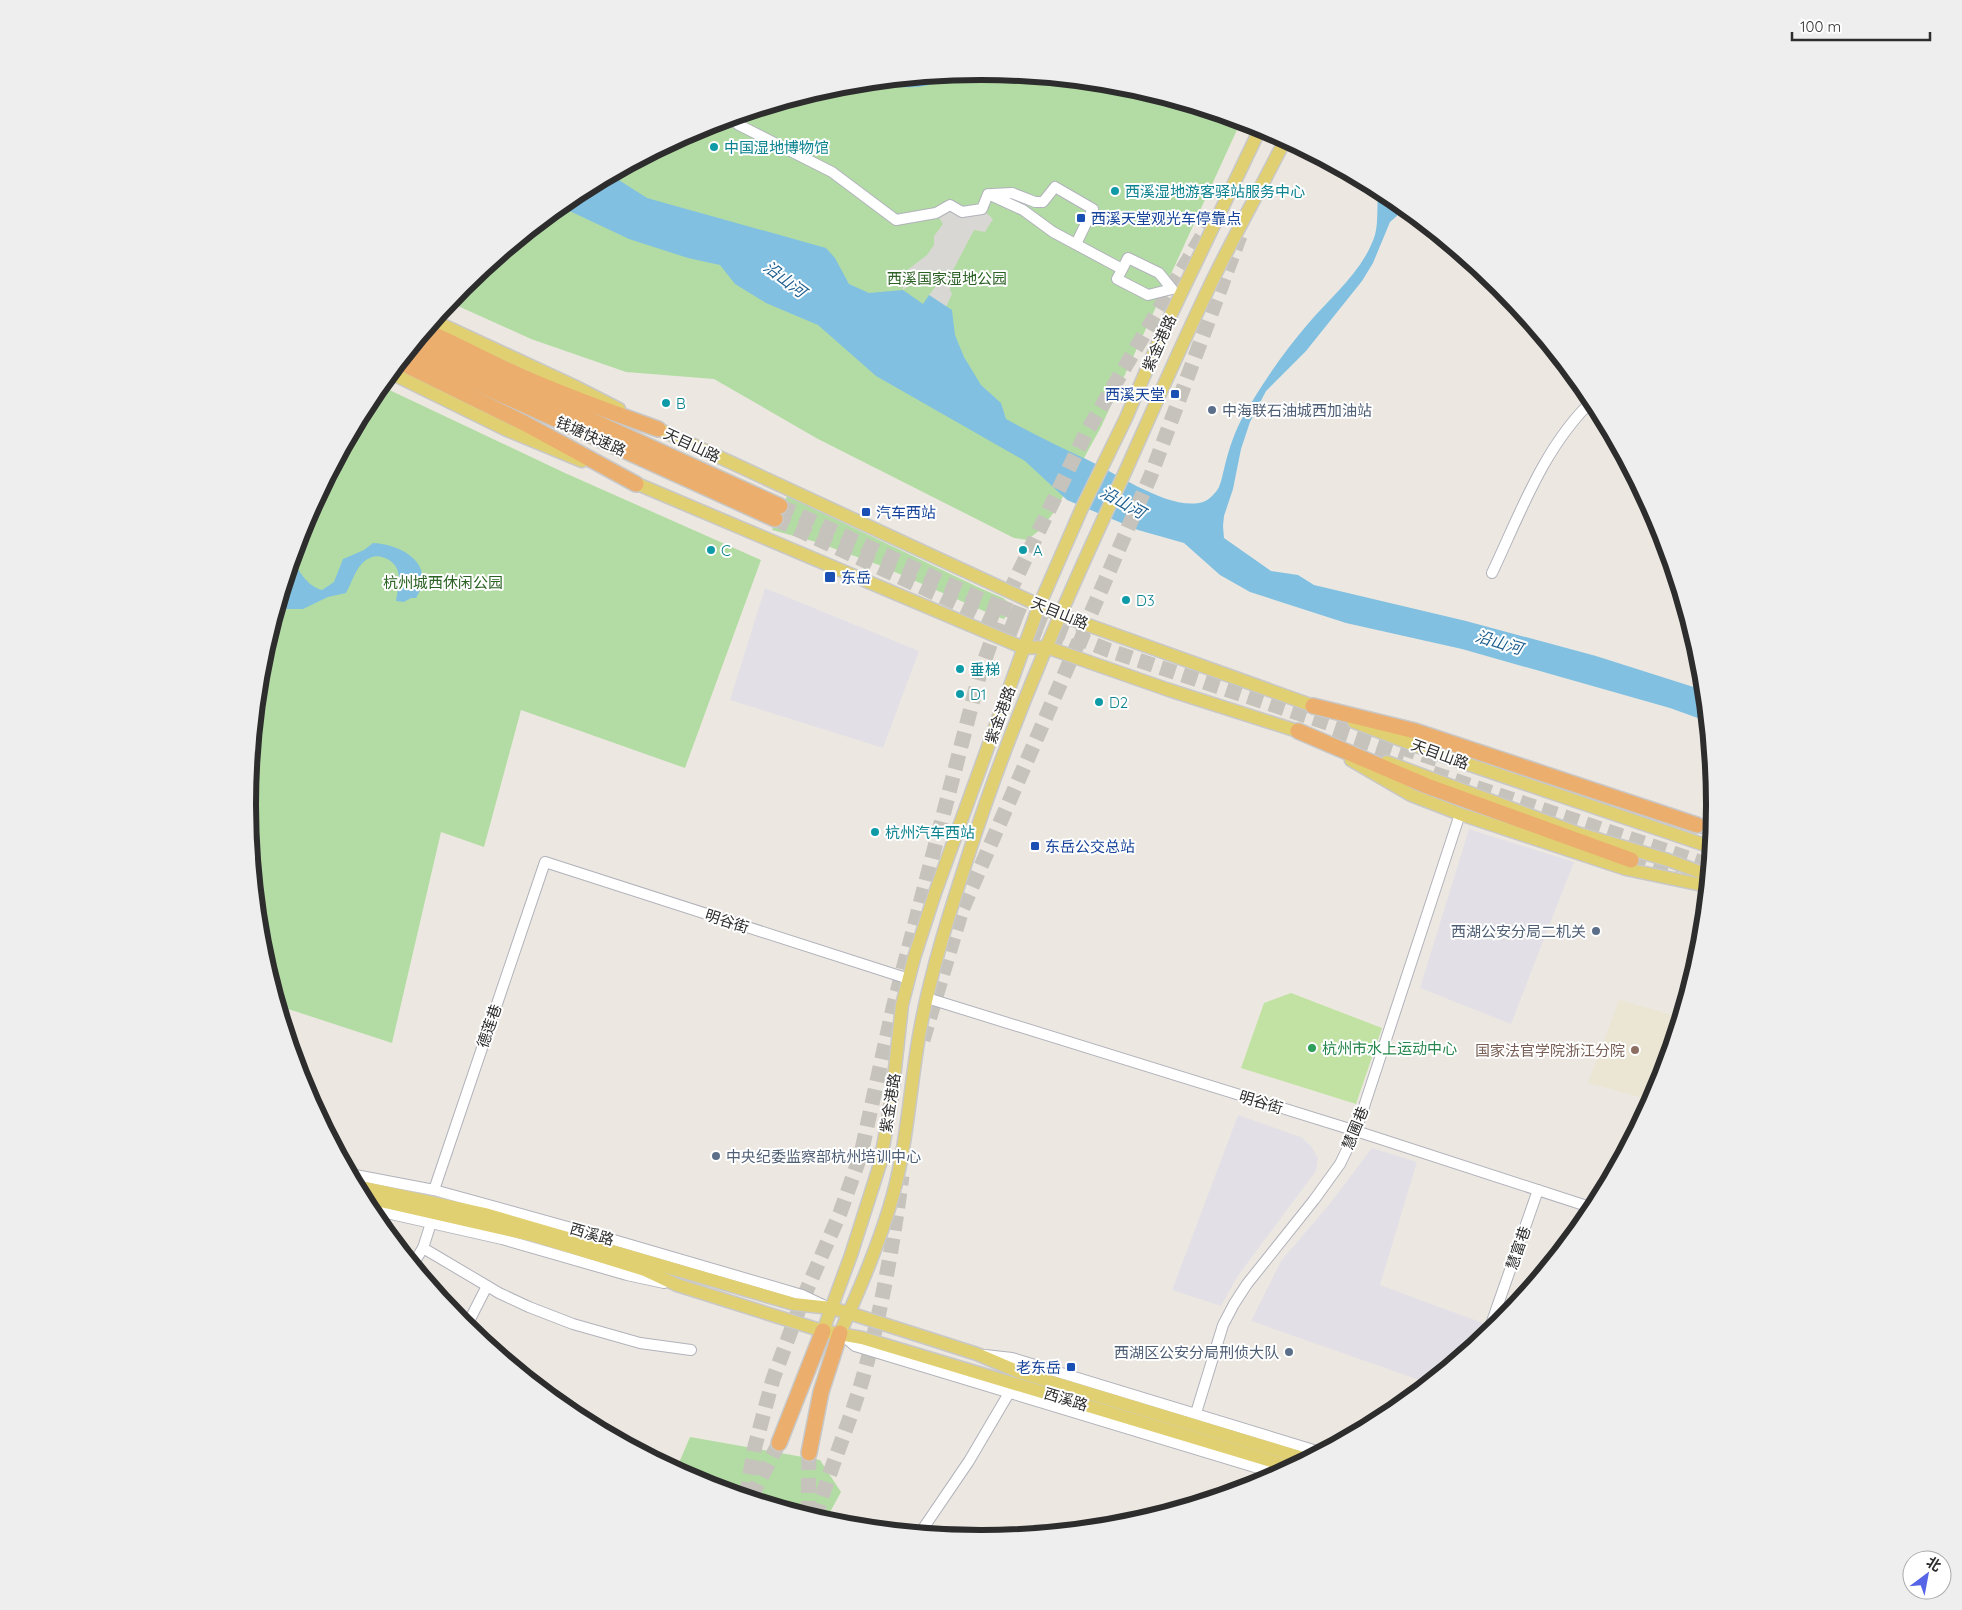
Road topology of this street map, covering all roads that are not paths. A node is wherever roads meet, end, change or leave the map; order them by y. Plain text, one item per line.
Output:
1 (736, 123) edge
2 (1256, 134) edge
3 (1282, 146) edge
4 (988, 194) junction
5 (1076, 244) junction
6 (1122, 269) junction
7 (439, 323) edge
8 (431, 333) edge
9 (423, 344) edge
10 (414, 354) edge
11 (405, 365) edge
12 (397, 376) edge
13 (1587, 406) edge
14 (658, 429) junction
15 (636, 484) junction
16 (1492, 573) dead end
17 (1039, 606) junction
18 (1060, 615) junction
19 (1046, 647) junction
20 (1024, 648) junction
21 (1313, 706) junction
22 (1298, 731) junction
23 (1460, 814) junction
24 (1698, 825) tunnel mouth
25 (1704, 845) edge
26 (1631, 860) tunnel mouth
27 (544, 862) joint
28 (1702, 873) edge
29 (1701, 885) edge
30 (909, 979) junction
31 (927, 998) junction
32 (1356, 1131) junction
33 (358, 1176) edge
34 (366, 1188) edge
35 (434, 1190) junction
36 (1538, 1190) junction
37 (373, 1199) edge
38 (1586, 1205) edge
39 (381, 1212) edge
40 (432, 1223) junction
41 (423, 1248) junction
42 (416, 1259) edge
43 (677, 1285) junction
44 (486, 1286) junction
45 (830, 1308) junction
46 (849, 1313) junction
47 (1493, 1319) edge
48 (470, 1320) edge
49 (823, 1331) junction
50 (840, 1333) junction
51 (691, 1350) dead end
52 (977, 1354) junction
53 (1009, 1393) junction
54 (1196, 1413) junction
55 (779, 1443) tunnel mouth
56 (1312, 1450) edge
57 (810, 1453) tunnel mouth
58 (1298, 1457) edge
59 (1282, 1464) edge
60 (1267, 1471) edge
61 (924, 1527) edge

1 - 4 street
2 - 17 main road, 紫金港路
3 - 18 main road, 紫金港路
4 - 5 street
4 - 5 street
5 - 6 street
6 - 6 street
7 - 14 main road, 天目山路
8 - 14 highway
9 - 10 highway, 钱塘快速路
11 - 15 highway
12 - 15 main road, 天目山路
13 - 16 street
14 - 17 main road, 天目山路
15 - 20 main road, 天目山路
17 - 18 main road, 天目山路
17 - 20 main road, 紫金港路
18 - 19 main road, 紫金港路
18 - 21 main road, 天目山路
19 - 20 main road, 天目山路
19 - 22 main road, 天目山路
19 - 31 main road, 紫金港路
20 - 30 main road, 紫金港路
21 - 24 highway
21 - 25 main road, 天目山路
22 - 23 main road, 天目山路
22 - 26 highway
22 - 28 main road, 天目山路
23 - 29 main road, 天目山路
23 - 32 street, 慧圃巷
27 - 30 street, 明谷街
27 - 35 street, 德莲巷
30 - 45 main road, 紫金港路
31 - 32 street, 明谷街
31 - 46 main road, 紫金港路
32 - 36 street, 明谷街
32 - 54 street, 慧圃巷
33 - 35 street, 西溪路
34 - 45 main road, 西溪路
35 - 45 street, 西溪路
36 - 38 street, 明谷街
36 - 47 street, 慧富巷
37 - 43 main road, 西溪路
39 - 40 street, 西溪路
40 - 41 street
40 - 43 street, 西溪路
41 - 42 street
41 - 44 street
43 - 49 main road, 西溪路
44 - 48 street
44 - 51 street
45 - 46 main road, 西溪路
45 - 49 main road, 紫金港路
46 - 50 main road, 紫金港路
46 - 52 main road, 西溪路
49 - 50 main road, 西溪路
49 - 55 highway
50 - 53 street, 西溪路
50 - 57 highway
50 - 59 main road, 西溪路
52 - 54 street, 西溪路
52 - 58 main road, 西溪路
53 - 60 street, 西溪路
53 - 61 street
54 - 56 street, 西溪路

